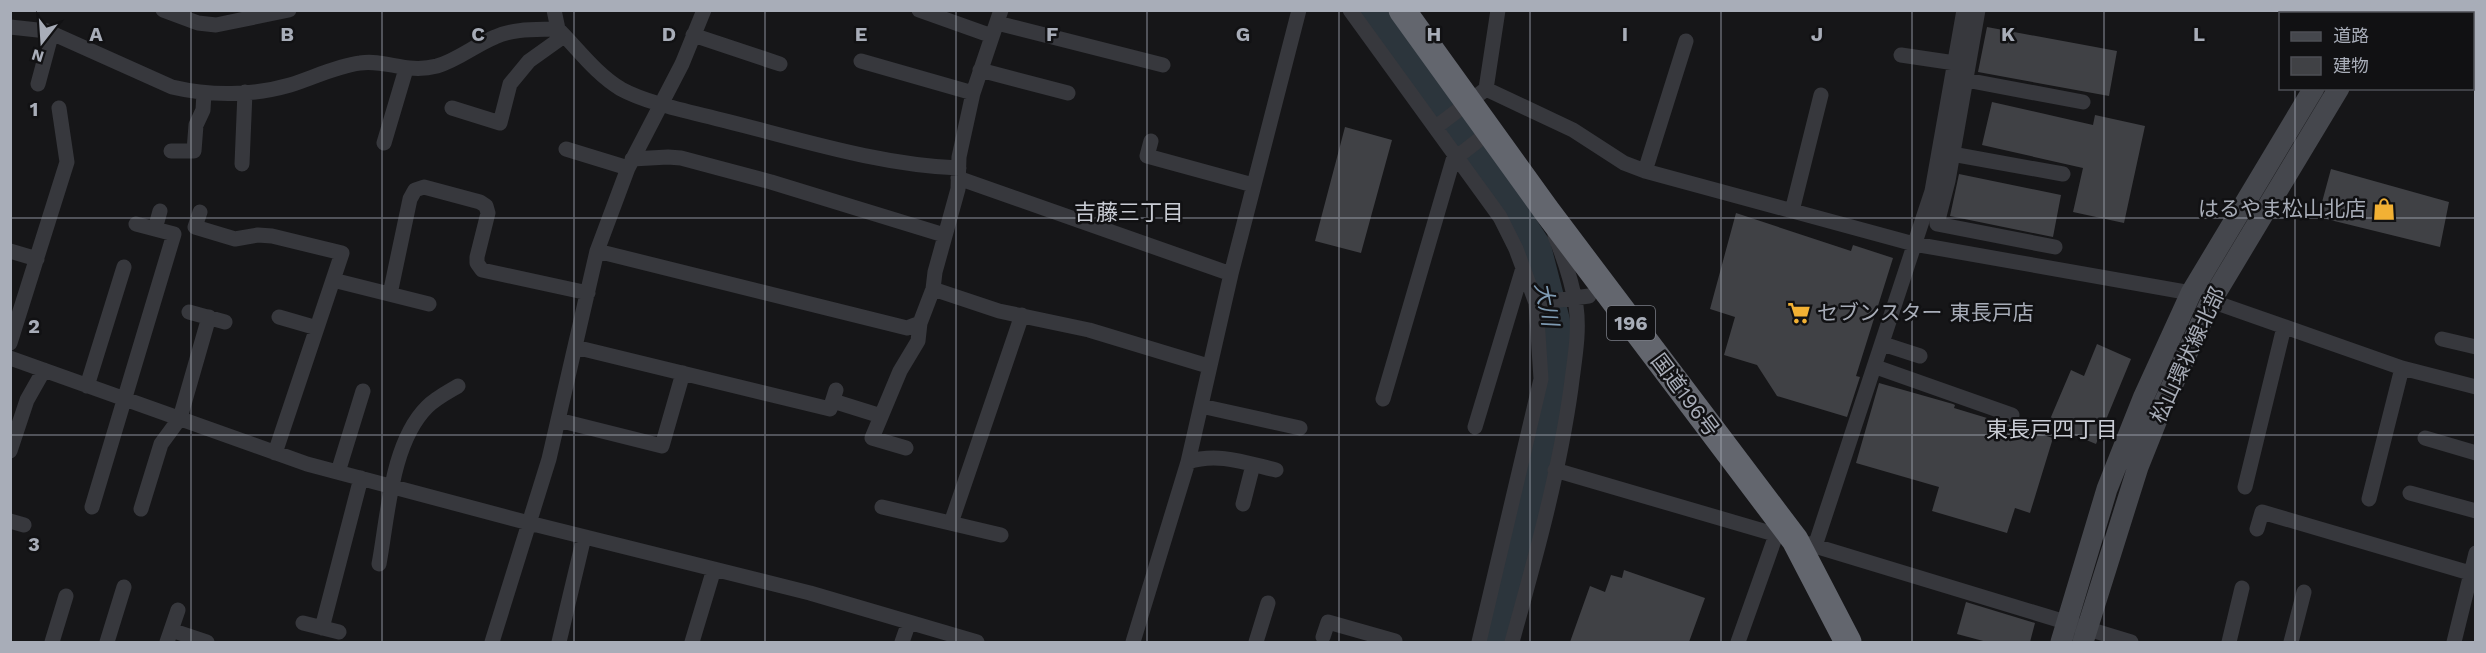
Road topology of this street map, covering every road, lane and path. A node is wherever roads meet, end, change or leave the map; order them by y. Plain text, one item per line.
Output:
1 (163, 10) edge
2 (289, 10) edge
3 (554, 10) edge
4 (704, 10) edge
5 (919, 10) edge
6 (1299, 10) edge
7 (1402, 10) edge
8 (1498, 10) edge
9 (1964, 10) edge
10 (1978, 10) edge
11 (1356, 12) edge
12 (198, 17) edge
13 (997, 23) edge
14 (10, 27) edge
15 (52, 32) junction
16 (561, 32) junction
17 (693, 36) junction
18 (1686, 41) dead end
19 (1900, 55) dead end
20 (861, 61) dead end
21 (1955, 63) junction
22 (780, 64) dead end
23 (1163, 65) dead end
24 (406, 69) junction
25 (980, 70) junction
26 (1966, 80) junction
27 (38, 84) dead end
28 (2313, 90) edge
29 (2338, 90) edge
30 (246, 92) junction
31 (204, 93) junction
32 (973, 93) junction
33 (1068, 93) dead end
34 (1821, 95) dead end
35 (1470, 101) junction
36 (2083, 102) dead end
37 (662, 103) junction
38 (59, 108) dead end
39 (453, 108) dead end
40 (1438, 125) junction
41 (1483, 136) junction
42 (1151, 141) dead end
43 (384, 143) dead end
44 (566, 149) dead end
45 (171, 151) dead end
46 (1459, 154) junction
47 (1953, 154) junction
48 (630, 163) junction
49 (242, 164) dead end
50 (1645, 171) junction
51 (958, 173) junction
52 (2063, 174) dead end
53 (1253, 185) junction
54 (1546, 210) junction
55 (160, 211) dead end
56 (1792, 211) junction
57 (200, 212) dead end
58 (136, 224) dead end
59 (155, 229) junction
60 (944, 235) junction
61 (1914, 244) junction
62 (2055, 248) dead end
63 (10, 250) edge
64 (597, 252) junction
65 (37, 259) junction
66 (124, 267) dead end
67 (1523, 268) junction
68 (1231, 274) junction
69 (333, 280) junction
70 (933, 290) junction
71 (588, 292) junction
72 (2191, 292) junction
73 (390, 294) junction
74 (1581, 299) junction
75 (2211, 301) junction
76 (1536, 303) junction
77 (429, 304) dead end
78 (189, 312) dead end
79 (1022, 315) junction
80 (209, 317) junction
81 (279, 317) dead end
82 (225, 322) dead end
83 (920, 323) junction
84 (2284, 327) junction
85 (317, 328) junction
86 (2442, 339) dead end
87 (10, 343) edge
88 (1883, 344) junction
89 (575, 347) junction
90 (2475, 347) edge
91 (1920, 356) dead end
92 (10, 358) edge
93 (1208, 366) junction
94 (1876, 367) junction
95 (2402, 368) junction
96 (44, 370) junction
97 (682, 373) junction
98 (87, 386) junction
99 (458, 386) dead end
100 (2475, 387) edge
101 (363, 391) dead end
102 (124, 399) junction
103 (1383, 399) dead end
104 (1201, 406) junction
105 (2012, 415) dead end
106 (881, 416) junction
107 (180, 418) junction
108 (558, 420) junction
109 (1475, 427) dead end
110 (1300, 428) dead end
111 (2425, 438) dead end
112 (906, 448) dead end
113 (10, 451) edge
114 (274, 453) junction
115 (2475, 453) edge
116 (1188, 462) junction
117 (1253, 465) junction
118 (1276, 470) dead end
119 (1555, 470) junction
120 (338, 472) junction
121 (362, 478) junction
122 (393, 487) junction
123 (2245, 487) dead end
124 (2410, 493) dead end
125 (2369, 499) dead end
126 (1244, 504) dead end
127 (92, 507) dead end
128 (882, 507) dead end
129 (141, 509) dead end
130 (2475, 511) edge
131 (529, 523) junction
132 (951, 523) junction
133 (2257, 529) dead end
134 (1000, 535) dead end
135 (584, 537) junction
136 (1795, 540) junction
137 (2475, 553) edge
138 (379, 564) dead end
139 (714, 569) junction
140 (2470, 573) junction
141 (124, 587) dead end
142 (2242, 588) dead end
143 (2304, 592) dead end
144 (66, 596) dead end
145 (1268, 603) dead end
146 (178, 610) dead end
147 (909, 622) junction
148 (303, 623) dead end
149 (322, 628) junction
150 (339, 632) dead end
151 (2063, 632) edge
152 (169, 636) edge
153 (2085, 636) edge
154 (1323, 637) dead end
155 (942, 638) edge
156 (1385, 640) edge
157 (52, 642) edge
158 (107, 642) edge
159 (207, 642) edge
160 (492, 642) edge
161 (559, 642) edge
162 (692, 642) edge
163 (902, 642) edge
164 (977, 642) edge
165 (1133, 642) edge
166 (1256, 642) edge
167 (1479, 642) edge
168 (1512, 642) edge
169 (1738, 642) edge
170 (1848, 642) edge
171 (2131, 642) edge
172 (2229, 642) edge
173 (2291, 642) edge
174 (2454, 642) edge

1 - 12 street
2 - 12 street
3 - 16 street
4 - 17 street
5 - 13 street
6 - 53 street
7 - 35 highway, 国道196号 / 196
8 - 35 street
9 - 21 street
10 - 26 street
11 - 40 street
13 - 23 street
13 - 25 street
14 - 15 street
15 - 27 street
15 - 31 street
16 - 24 street
16 - 37 street
16 - 39 street
17 - 22 street
17 - 37 street
18 - 50 street
19 - 21 street
20 - 32 street
21 - 61 street
24 - 30 street
24 - 43 street
25 - 32 street
25 - 33 street
26 - 36 street
26 - 47 street
28 - 72 street, 松山環状線北部
29 - 75 street, 松山環状線北部
30 - 31 street
30 - 49 street
31 - 45 street
32 - 51 street
34 - 56 street
35 - 40 street
35 - 41 highway, 国道196号 / 196
35 - 50 street
37 - 48 street
37 - 51 street
38 - 65 street
40 - 46 street
41 - 46 street
41 - 54 highway, 国道196号 / 196
42 - 53 street
44 - 48 street
46 - 67 street
46 - 103 street
47 - 52 street
47 - 62 street
48 - 60 street
48 - 64 street
50 - 56 street
51 - 60 street
51 - 68 street
53 - 68 street
54 - 74 highway, 国道196号 / 196
54 - 74 street
55 - 59 street
56 - 61 street
57 - 69 street
58 - 59 street
59 - 102 street
60 - 70 street
61 - 72 street
61 - 88 street
63 - 65 street
64 - 71 street
64 - 83 street
65 - 87 street
66 - 98 street
67 - 76 street
67 - 109 street
68 - 93 street
69 - 73 street
69 - 85 street
70 - 79 street
70 - 83 street
71 - 73 street
71 - 89 street
72 - 151 street, 松山環状線北部
73 - 77 street
74 - 76 street
74 - 119 street
74 - 136 highway, 国道196号 / 196
75 - 84 street
75 - 153 street, 松山環状線北部
76 - 167 street
78 - 80 street
79 - 93 street
79 - 132 street
80 - 82 street
80 - 107 street
81 - 85 street
83 - 106 street
84 - 95 street
84 - 123 street
85 - 114 street
86 - 90 street
88 - 91 street
88 - 94 street
89 - 97 street
89 - 108 street
92 - 96 street
93 - 104 street
94 - 105 street
94 - 136 street
95 - 100 street
95 - 125 street
96 - 98 street
96 - 113 street
97 - 106 street
97 - 108 street
98 - 102 street
99 - 122 street
101 - 120 street
102 - 107 street
102 - 127 street
104 - 110 street
104 - 116 street
106 - 112 street
107 - 114 street
107 - 129 street
108 - 131 street
111 - 115 street
114 - 120 street
116 - 117 street
116 - 165 street
117 - 118 street
117 - 126 street
119 - 136 street
119 - 168 street
120 - 121 street
121 - 122 street
121 - 149 street
122 - 131 street
122 - 138 street
124 - 130 street
128 - 132 street
131 - 135 street
131 - 160 street
132 - 134 street
133 - 140 street
135 - 139 street
135 - 161 street
136 - 151 street
136 - 169 street
136 - 170 highway, 国道196号 / 196
137 - 140 street
139 - 147 street
139 - 162 street
140 - 174 street
141 - 158 street
142 - 172 street
143 - 173 street
144 - 157 street
145 - 166 street
146 - 152 street
147 - 155 street
147 - 163 street
148 - 149 street
149 - 150 street
151 - 153 street
152 - 159 street
153 - 171 street
154 - 156 street
155 - 164 street

